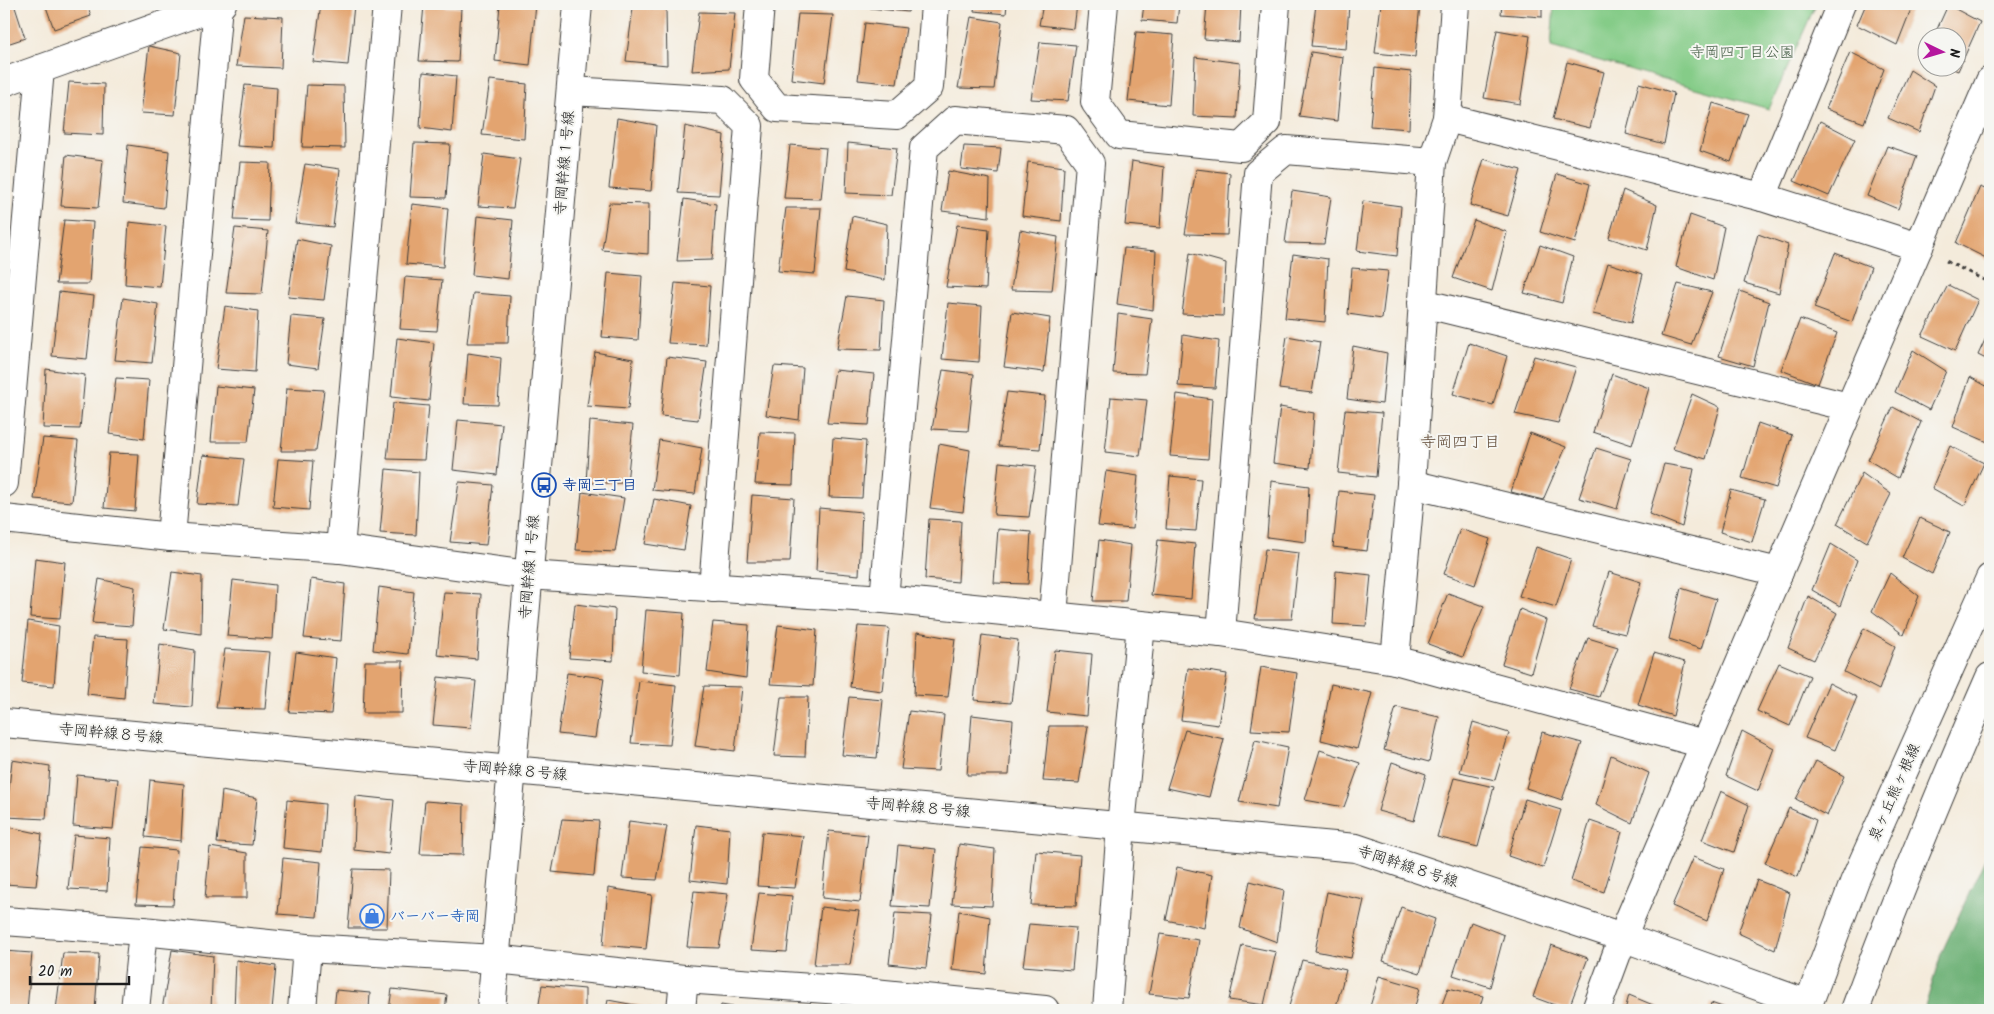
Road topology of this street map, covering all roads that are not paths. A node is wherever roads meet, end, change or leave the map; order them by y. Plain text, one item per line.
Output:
1 (220, 4) edge
2 (387, 4) edge
3 (578, 4) edge
4 (760, 4) edge
5 (935, 4) edge
6 (1104, 4) edge
7 (1276, 4) edge
8 (1455, 4) edge
9 (1841, 4) edge
10 (40, 69) junction
11 (1990, 81) edge
12 (4, 82) edge
13 (571, 90) junction
14 (1447, 118) junction
15 (1432, 162) junction
16 (1762, 197) junction
17 (1919, 247) junction
18 (1422, 303) junction
19 (1849, 408) junction
20 (4, 483) edge
21 (1411, 484) junction
22 (4, 520) edge
23 (171, 537) junction
24 (340, 549) junction
25 (1778, 572) junction
26 (528, 575) junction
27 (1990, 578) edge
28 (713, 588) junction
29 (884, 599) junction
30 (1053, 616) junction
31 (1141, 625) junction
32 (1221, 633) junction
33 (1395, 660) junction
34 (1990, 677) edge
35 (4, 723) edge
36 (1704, 744) junction
37 (511, 769) junction
38 (1121, 826) junction
39 (4, 921) edge
40 (143, 931) junction
41 (1622, 938) junction
42 (307, 948) junction
43 (494, 960) junction
44 (684, 979) junction
45 (854, 1001) edge
46 (1807, 1007) edge
47 (135, 1010) edge
48 (302, 1010) edge
49 (491, 1010) edge
50 (681, 1010) edge
51 (1033, 1010) edge
52 (1106, 1010) edge
53 (1596, 1010) edge
54 (1855, 1010) edge

1 - 10 street
1 - 23 street
2 - 24 street
3 - 13 street, 寺岡幹線１号線
4 - 5 street
6 - 7 street
8 - 14 street
9 - 16 street
10 - 12 street
10 - 20 street
11 - 17 street
13 - 26 street, 寺岡幹線１号線
13 - 28 street
14 - 15 street
14 - 16 street
15 - 18 street
15 - 32 street
16 - 17 street
17 - 19 street
18 - 19 street
18 - 21 street
19 - 25 street
21 - 25 street
21 - 33 street
22 - 23 street
23 - 24 street
24 - 26 street
25 - 36 street
26 - 28 street
26 - 37 street, 寺岡幹線１号線
27 - 46 street, 泉ヶ丘熊ヶ根線
28 - 29 street
29 - 30 street
29 - 30 street
30 - 31 street
31 - 32 street
31 - 38 street
32 - 33 street
33 - 36 street
34 - 54 street
35 - 37 street, 寺岡幹線８号線
36 - 41 street
37 - 38 street, 寺岡幹線８号線
37 - 43 street, 寺岡幹線１号線
38 - 41 street, 寺岡幹線８号線
38 - 52 street
39 - 40 street
40 - 42 street
40 - 47 street
41 - 46 street, 寺岡幹線８号線
41 - 53 street
42 - 43 street
42 - 48 street
43 - 44 street
43 - 49 street, 寺岡幹線１号線
44 - 45 street
44 - 50 street
45 - 51 street

